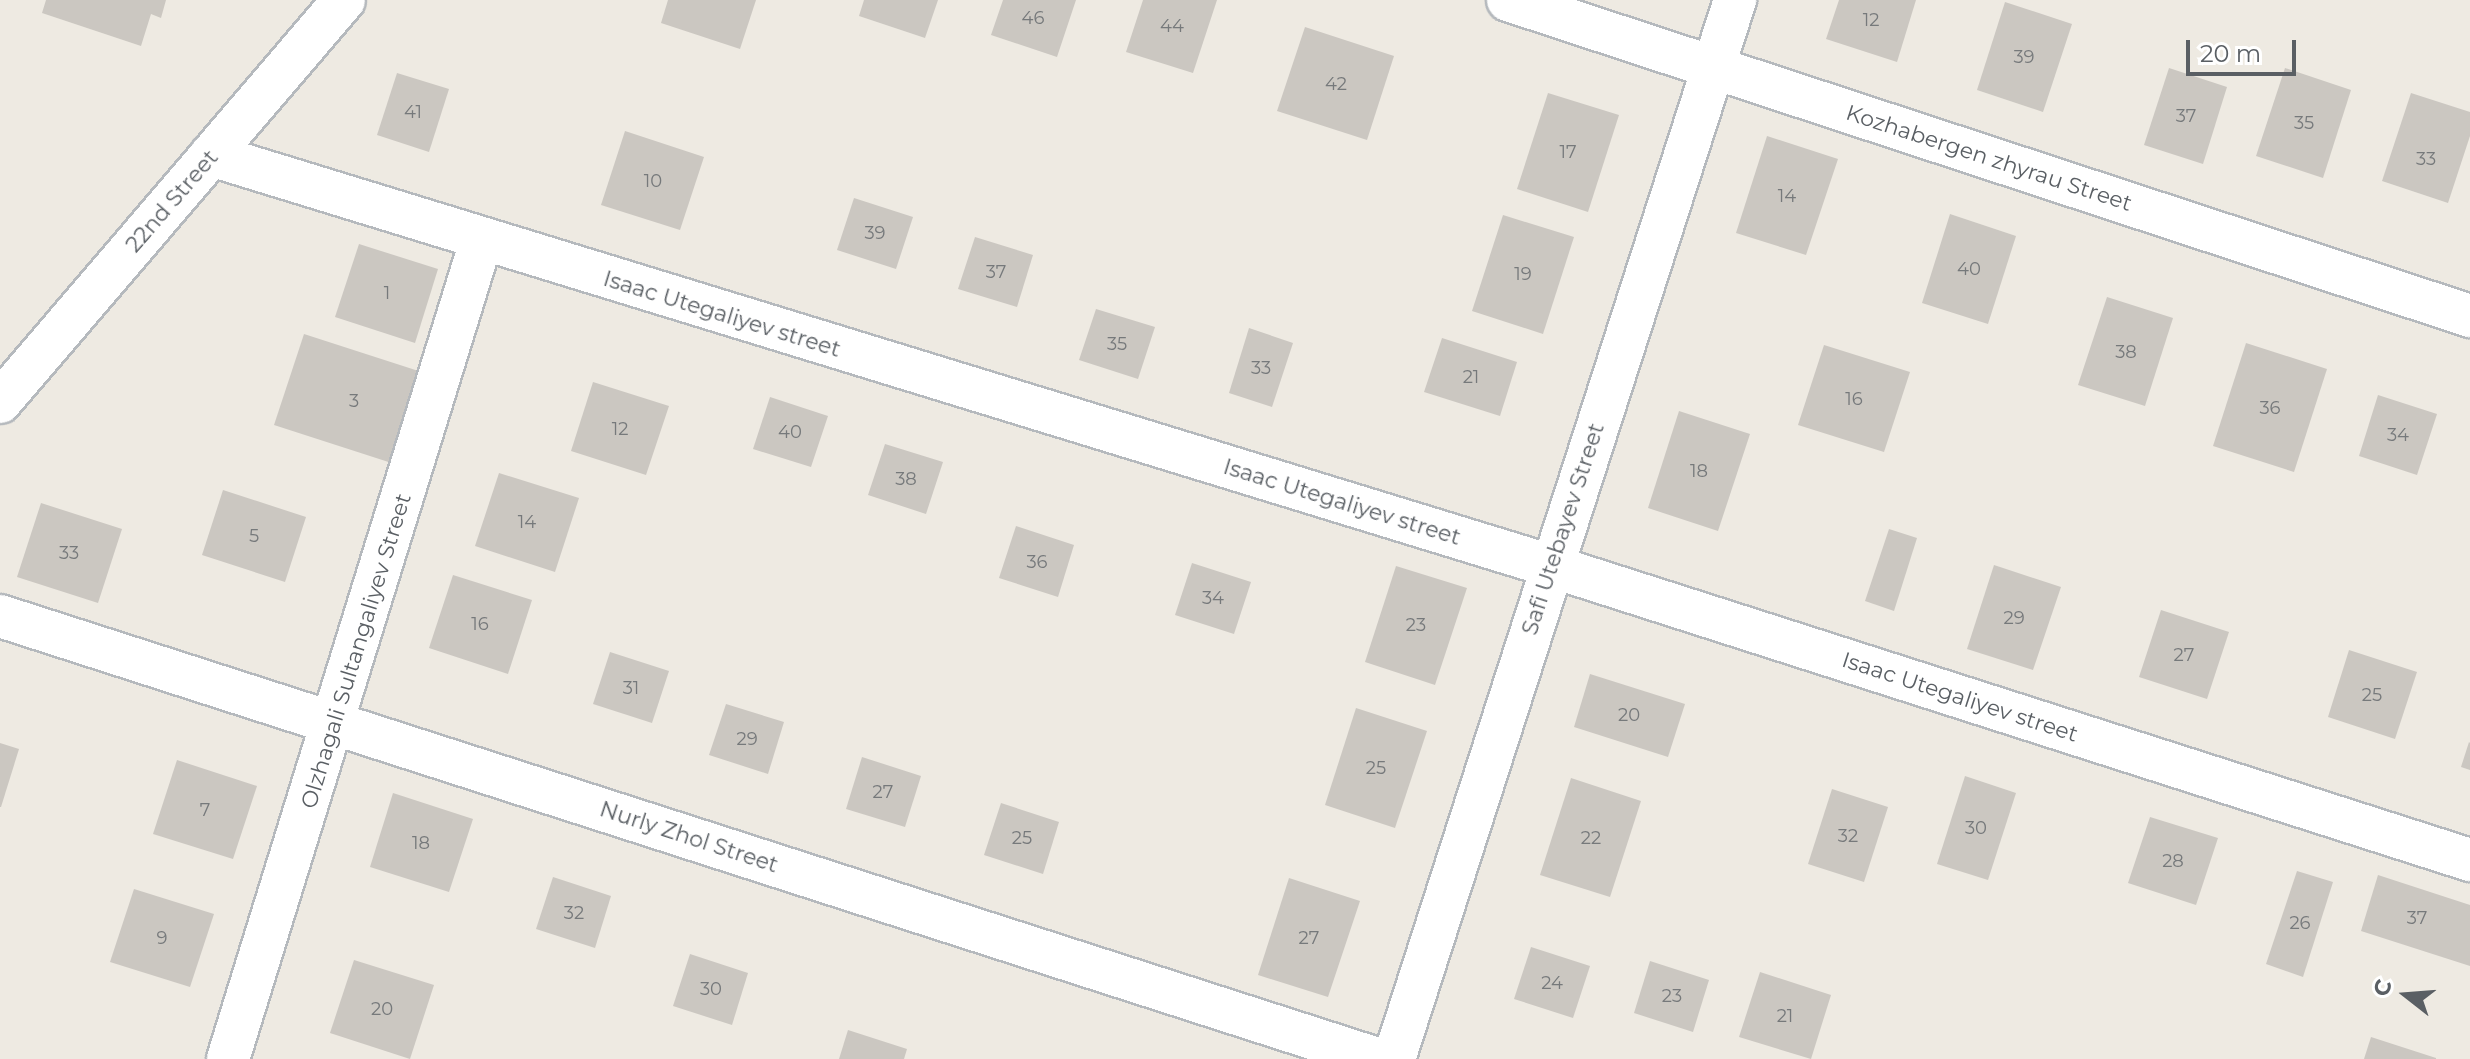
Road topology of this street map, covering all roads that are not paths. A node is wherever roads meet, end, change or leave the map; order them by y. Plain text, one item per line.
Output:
1 (344, 0) edge
2 (1508, 0) edge
3 (1735, 0) edge
4 (1713, 67) junction
5 (211, 155) junction
6 (481, 241) junction
7 (2470, 316) edge
8 (0, 402) edge
9 (1551, 566) junction
10 (0, 616) edge
11 (335, 723) junction
12 (2470, 860) edge
13 (228, 1059) edge
14 (1377, 1059) edge
15 (1394, 1059) edge

1 - 5 street, 22nd Street
2 - 4 street, Kozhabergen zhyrau Street
3 - 4 street, Safi Utebayev Street
4 - 7 street, Kozhabergen zhyrau Street
4 - 9 street, Safi Utebayev Street
5 - 6 street, Isaac Utegaliyev street
5 - 8 street, 22nd Street
6 - 9 street, Isaac Utegaliyev street
6 - 11 street, Olzhagali Sultangaliyev Street
9 - 12 street, Isaac Utegaliyev street
9 - 15 street, Safi Utebayev Street
10 - 11 street, Nurly Zhol Street
11 - 13 street, Olzhagali Sultangaliyev Street
11 - 14 street, Nurly Zhol Street

